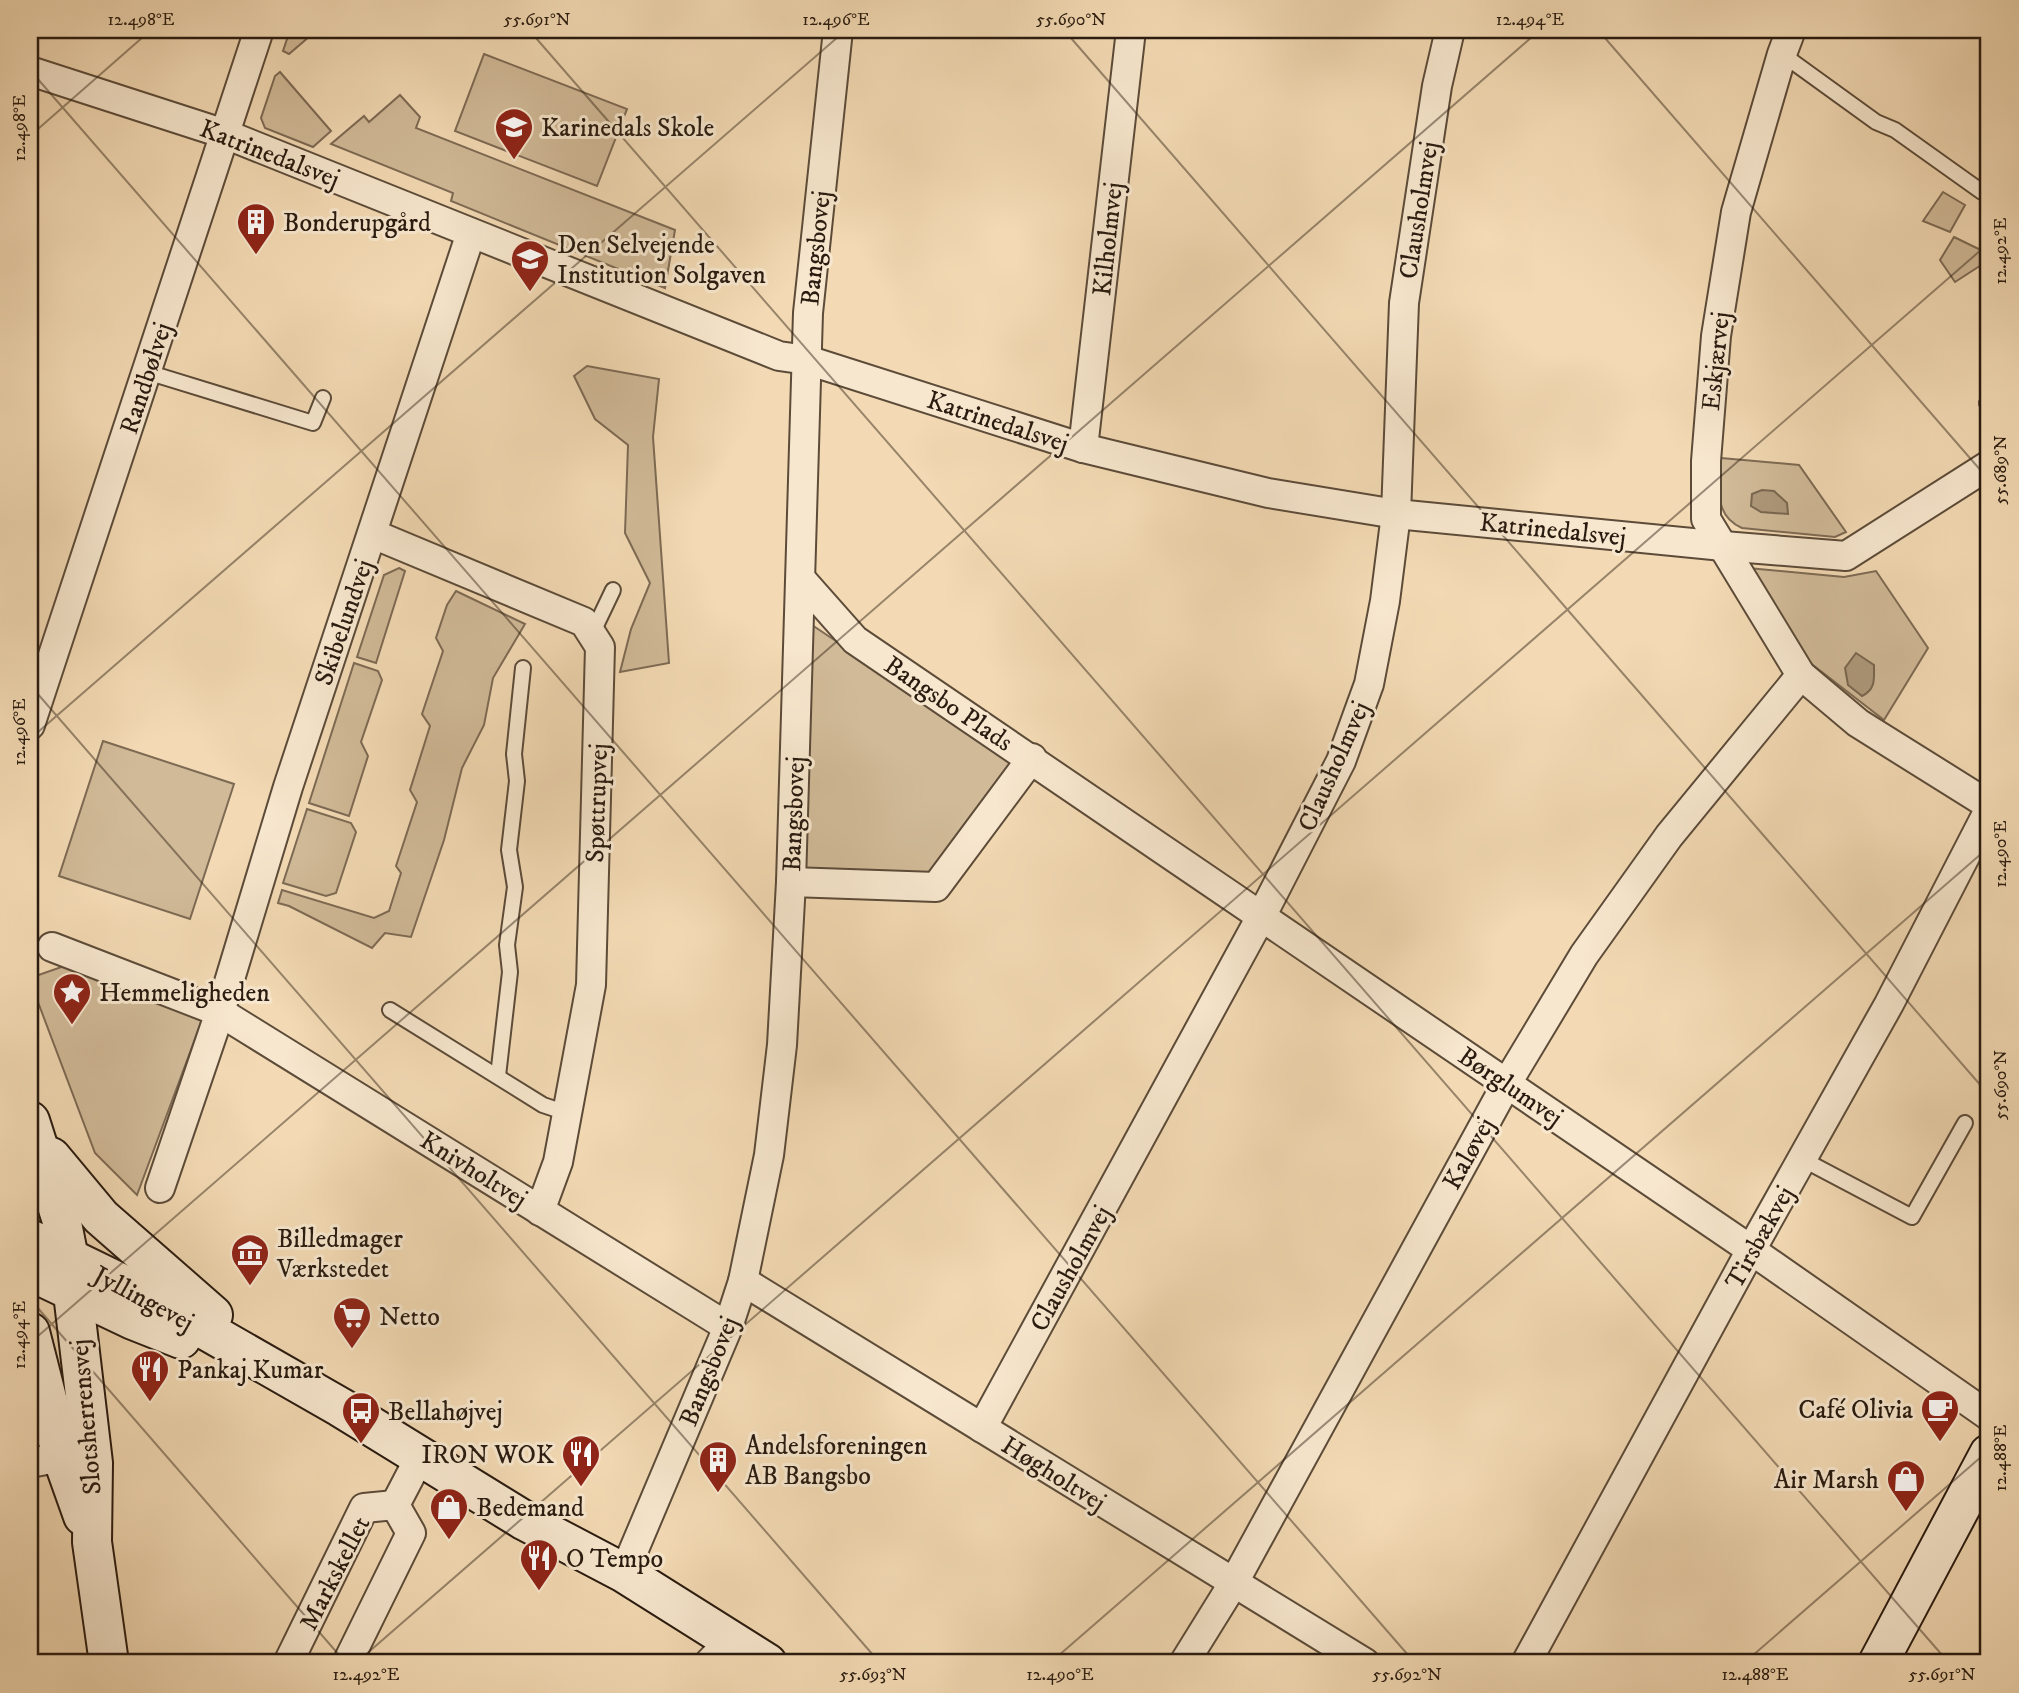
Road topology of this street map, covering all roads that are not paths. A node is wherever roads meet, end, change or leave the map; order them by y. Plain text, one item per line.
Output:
1 (259, 30) edge
2 (838, 30) edge
3 (1131, 30) edge
4 (1450, 30) edge
5 (1786, 42) edge
6 (30, 71) edge
7 (225, 134) junction
8 (1982, 192) dead end
9 (471, 233) junction
10 (807, 360) junction
11 (147, 372) junction
12 (323, 398) dead end
13 (1083, 448) junction
14 (1989, 465) edge
15 (1396, 514) junction
16 (373, 534) junction
17 (1723, 546) junction
18 (801, 579) junction
19 (613, 590) dead end
20 (592, 634) junction
21 (523, 668) dead end
22 (1801, 675) junction
23 (30, 725) edge
24 (1032, 758) junction
25 (1989, 808) edge
26 (791, 882) junction
27 (1262, 915) junction
28 (52, 947) dead end
29 (390, 1010) dead end
30 (220, 1012) junction
31 (498, 1076) junction
32 (1507, 1083) junction
33 (567, 1113) junction
34 (31, 1123) edge
35 (1965, 1123) dead end
36 (1802, 1159) junction
37 (160, 1188) dead end
38 (540, 1211) junction
39 (1751, 1250) junction
40 (45, 1252) edge
41 (743, 1282) junction
42 (728, 1326) junction
43 (30, 1332) edge
44 (290, 1380) junction
45 (1989, 1416) edge
46 (982, 1428) junction
47 (1989, 1454) edge
48 (420, 1457) junction
49 (46, 1460) edge
50 (395, 1505) junction
51 (92, 1542) junction
52 (624, 1573) junction
53 (1233, 1584) junction
54 (720, 1652) edge
55 (109, 1663) edge
56 (288, 1663) edge
57 (347, 1663) edge
58 (768, 1663) edge
59 (1184, 1663) edge
60 (1365, 1663) edge
61 (1526, 1663) edge
62 (1878, 1663) edge

1 - 7 street, Randbølvej
2 - 10 street, Bangsbovej
3 - 13 street, Kilholmvej
4 - 15 street, Clausholmvej
5 - 8 lane
5 - 17 street, Eskjærvej
6 - 7 street, Katrinedalsvej
7 - 9 street, Katrinedalsvej
7 - 11 street, Randbølvej
9 - 10 street, Katrinedalsvej
9 - 16 street, Skibelundvej
10 - 13 street, Katrinedalsvej
10 - 18 street, Bangsbovej
11 - 12 lane
11 - 23 street, Randbølvej
13 - 15 street, Katrinedalsvej
14 - 17 street, Katrinedalsvej
15 - 17 street, Katrinedalsvej
15 - 27 street, Clausholmvej
16 - 20 street
16 - 30 street, Skibelundvej
17 - 22 street, Eskjærvej
18 - 24 street, Bangsbo Plads
18 - 26 street, Bangsbovej
19 - 20 lane
20 - 33 street, Spøttrupvej
21 - 31 lane
22 - 25 street, Eskjærvej
22 - 32 street, Kaløvej
24 - 26 street, Bangsbo Plads
24 - 27 street, Børglumvej
25 - 36 street, Tirsbækvej
26 - 41 street, Bangsbovej
27 - 32 street, Børglumvej
27 - 46 street, Clausholmvej
28 - 30 street
29 - 31 lane
30 - 37 street, Skibelundvej
30 - 38 street, Knivholtvej
31 - 33 lane
32 - 39 street, Børglumvej
32 - 53 street, Kaløvej
33 - 38 street, Spøttrupvej
34 - 40 street, Slotsherrensvej
34 - 44 street
35 - 36 lane
36 - 39 street, Tirsbækvej
38 - 42 street, Knivholtvej
39 - 45 street, Børglumvej
39 - 61 street, Tirsbækvej
40 - 44 street, Jyllingevej
40 - 51 street, Slotsherrensvej
41 - 42 street, Bangsbovej
41 - 46 street, Høgholtvej
42 - 52 street, Bangsbovej
43 - 49 street, Slotsherrensvej
44 - 48 street, Jyllingevej
46 - 53 street, Høgholtvej
47 - 62 street
48 - 50 street, Markskellet
48 - 52 street, Jyllingevej
49 - 51 street, Slotsherrensvej
50 - 56 street, Markskellet
50 - 57 street, Markskellet
51 - 55 street, Slotsherrensvej
52 - 54 street, Jyllingevej
53 - 59 street, Kaløvej
53 - 60 street, Høgholtvej
54 - 58 street, Jyllingevej

